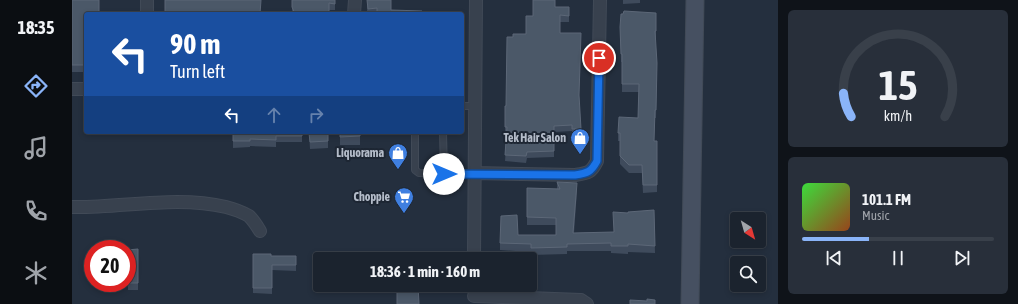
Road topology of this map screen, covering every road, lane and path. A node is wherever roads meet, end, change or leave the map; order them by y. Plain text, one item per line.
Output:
1 (147, 0) edge
2 (354, 0) edge
3 (476, 0) edge
4 (600, 0) edge
5 (695, 0) edge
6 (147, 12) edge
7 (354, 12) edge
8 (72, 89) edge
9 (84, 90) edge
10 (464, 106) edge
11 (474, 106) junction
12 (415, 134) edge
13 (443, 134) edge
14 (474, 173) junction
15 (444, 174) junction
16 (72, 206) edge
17 (260, 231) dead end
18 (474, 252) edge
19 (474, 295) edge
20 (587, 304) edge
21 (690, 304) edge

1 - 6 street
2 - 7 street
3 - 11 street
4 - 14 street
5 - 21 main road
8 - 9 street
10 - 11 lane
11 - 14 street
12 - 15 lane
13 - 15 lane
14 - 15 lane
14 - 18 street
16 - 17 street
19 - 20 street

